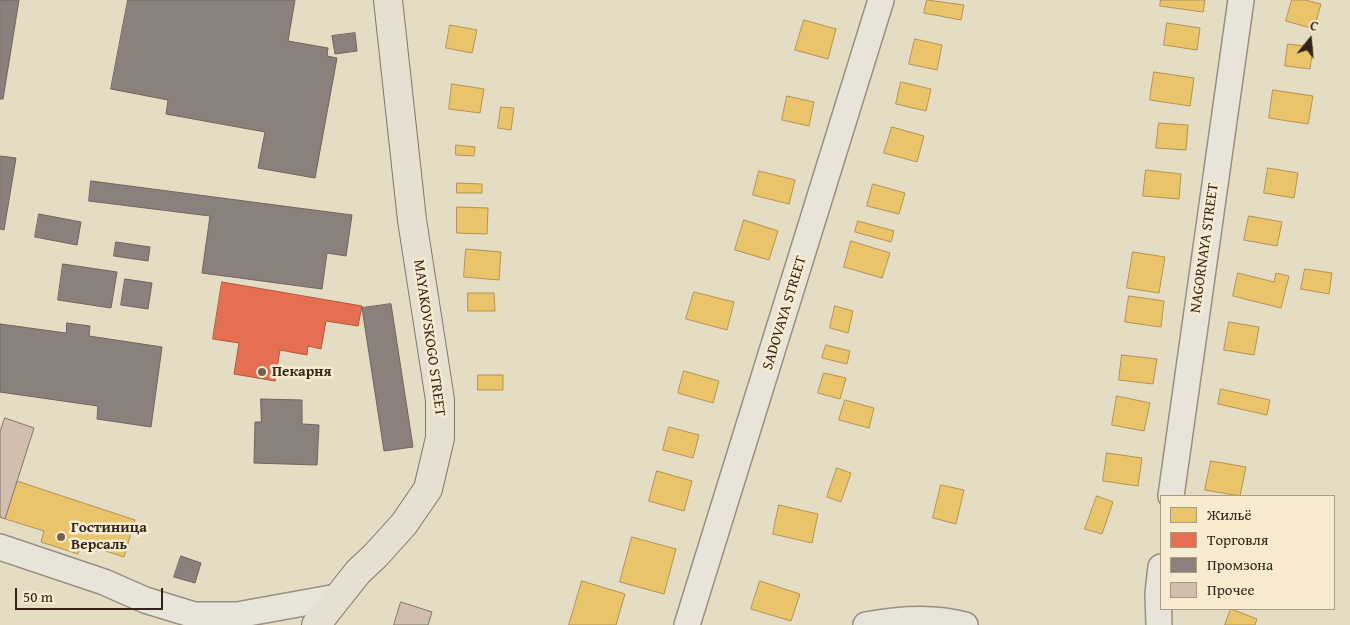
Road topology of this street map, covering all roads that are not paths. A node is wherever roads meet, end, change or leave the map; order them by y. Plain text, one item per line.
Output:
1 (388, 0) edge
2 (881, 0) edge
3 (1241, 0) edge
4 (1171, 495) edge
5 (0, 547) edge
6 (1160, 576) edge
7 (325, 615) edge
8 (687, 625) edge
9 (866, 625) edge
10 (965, 625) edge
11 (1159, 625) edge

1 - 7 main road, MAYAKOVSKOGO STREET
2 - 8 street, SADOVAYA STREET
3 - 4 street, NAGORNAYA STREET
5 - 7 street, MAYAKOVSKOGO STREET
6 - 11 street
9 - 10 street

